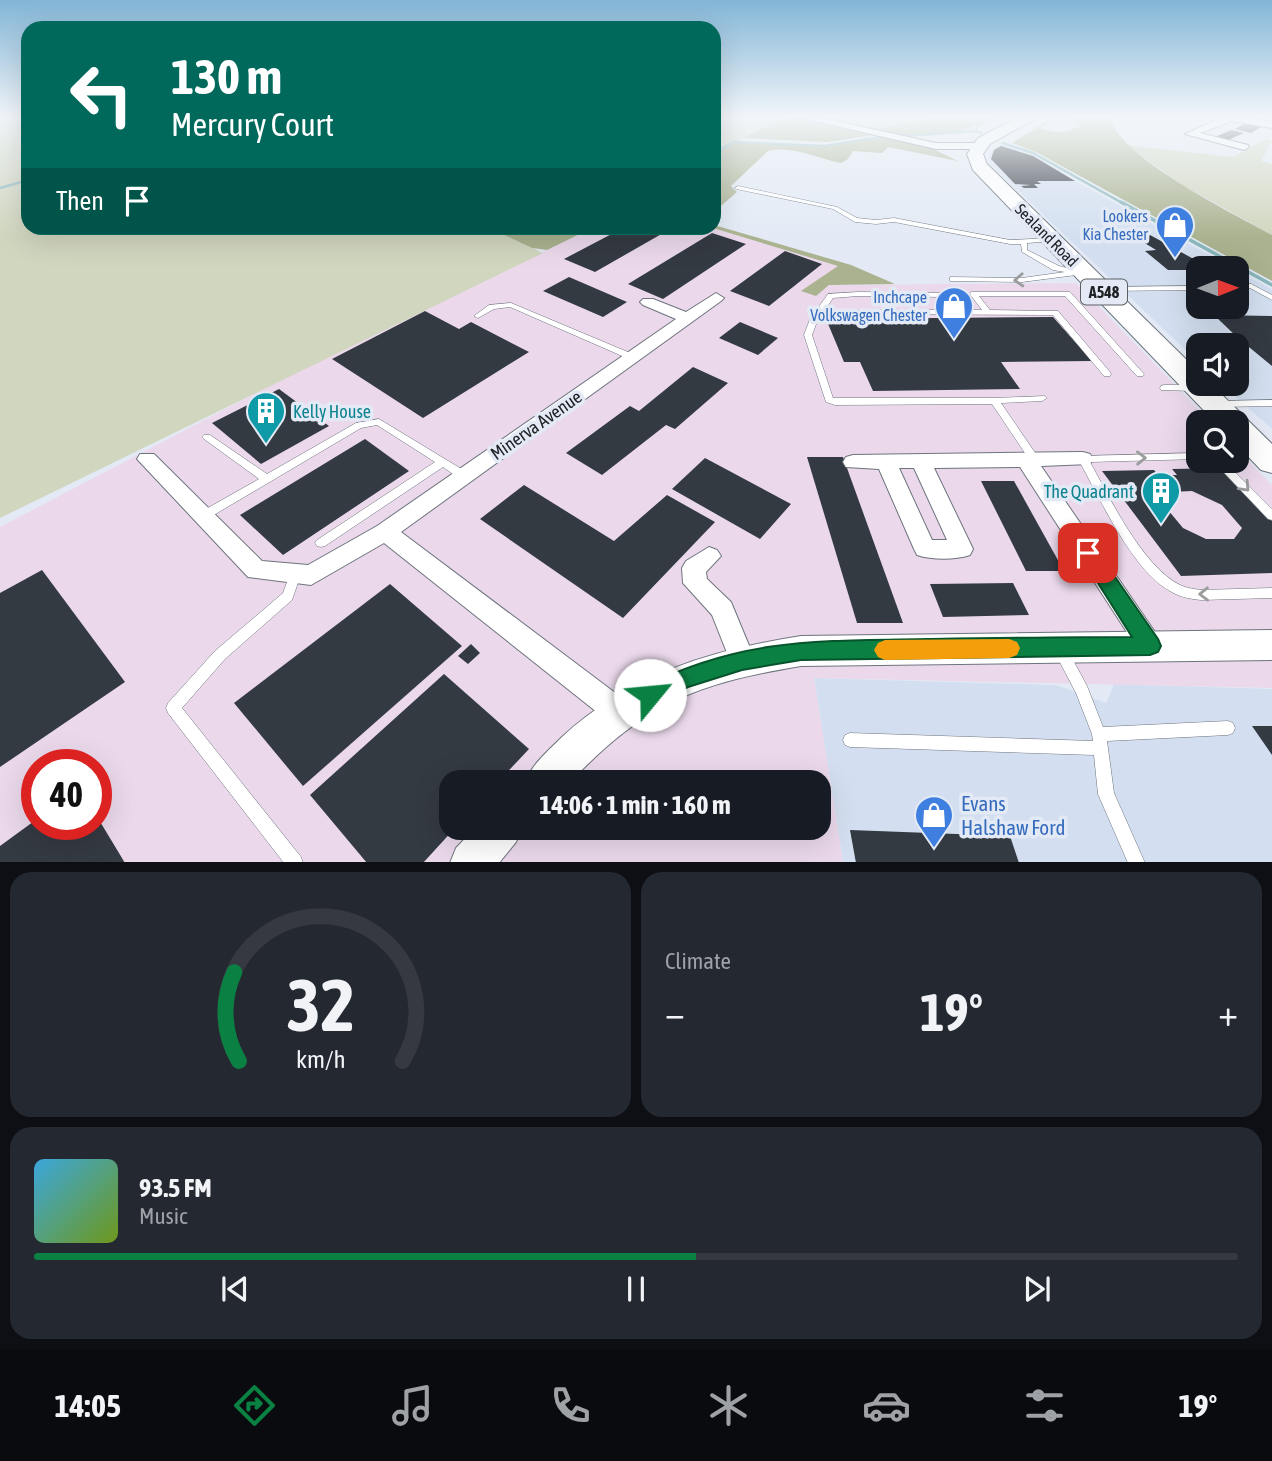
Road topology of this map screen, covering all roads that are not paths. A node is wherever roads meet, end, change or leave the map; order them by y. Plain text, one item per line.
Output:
1 (981, 157) edge
2 (738, 188) dead end
3 (1053, 240) junction
4 (1024, 243) junction
5 (1078, 272) junction
6 (953, 279) dead end
7 (1250, 286) edge
8 (1186, 288) edge
9 (1101, 289) junction
10 (946, 295) dead end
11 (716, 298) dead end
12 (1272, 298) edge
13 (648, 302) dead end
14 (820, 312) junction
15 (988, 313) junction
16 (478, 316) dead end
17 (687, 318) junction
18 (632, 357) junction
19 (1107, 374) dead end
20 (1140, 374) dead end
21 (1186, 376) edge
22 (1164, 388) dead end
23 (1186, 392) edge
24 (1206, 396) joint
25 (1042, 398) dead end
26 (996, 401) junction
27 (1272, 403) edge
28 (1220, 410) edge
29 (207, 437) dead end
30 (1249, 440) edge
31 (1186, 456) edge
32 (147, 459) dead end
33 (1083, 459) junction
34 (1031, 460) junction
35 (921, 461) junction
36 (443, 462) junction
37 (853, 462) dead end
38 (886, 462) junction
39 (1272, 462) edge
40 (1230, 473) edge
41 (464, 476) junction
42 (266, 479) junction
43 (203, 516) junction
44 (1272, 516) edge
45 (385, 533) junction
46 (321, 542) dead end
47 (709, 556) dead end
48 (295, 574) junction
49 (1272, 593) edge
50 (1272, 645) edge
51 (1150, 646) junction
52 (1059, 648) junction
53 (742, 660) junction
54 (616, 715) junction
55 (1228, 728) dead end
56 (850, 740) dead end
57 (1100, 741) junction
58 (557, 770) edge
59 (491, 840) edge
60 (294, 862) edge
61 (472, 862) edge
62 (1137, 862) edge

1 - 3 main road, Sealand Road / A548
2 - 4 lane
3 - 4 lane
3 - 5 main road, Sealand Road / A548
4 - 5 lane
5 -> 6 lane
5 - 9 main road, Sealand Road / A548
7 - 12 lane
8 - 9 lane
9 - 21 main road, Sealand Road / A548
10 - 14 lane
11 - 17 street, Minerva Avenue
13 - 17 street
14 - 15 lane
14 - 26 lane
15 - 19 lane
15 - 20 lane
16 - 18 lane
17 - 18 street, Minerva Avenue
18 - 41 street, Minerva Avenue
22 - 23 lane
24 - 27 lane
24 - 28 main road, Sealand Road / A548
25 - 26 lane
26 - 34 lane
29 - 42 lane
30 - 39 main road
33 -> 31 lane
32 - 43 street, Minerva Avenue
33 - 34 street
49 -> 33 lane
34 - 35 street
34 - 51 street
35 - 38 street
35 - 38 street
36 - 41 lane
36 - 42 lane
36 - 46 lane
37 - 38 street
40 -> 44 lane
41 - 45 street, Minerva Avenue
42 - 43 lane
43 - 48 street, Minerva Avenue
45 - 48 street, Minerva Avenue
45 - 54 street
47 - 53 street
48 - 60 lane
50 - 51 street
51 - 52 street
52 - 53 street
52 - 57 lane
53 - 54 street
54 - 58 street
55 - 57 lane
56 - 57 lane
57 - 62 lane
59 - 61 street

